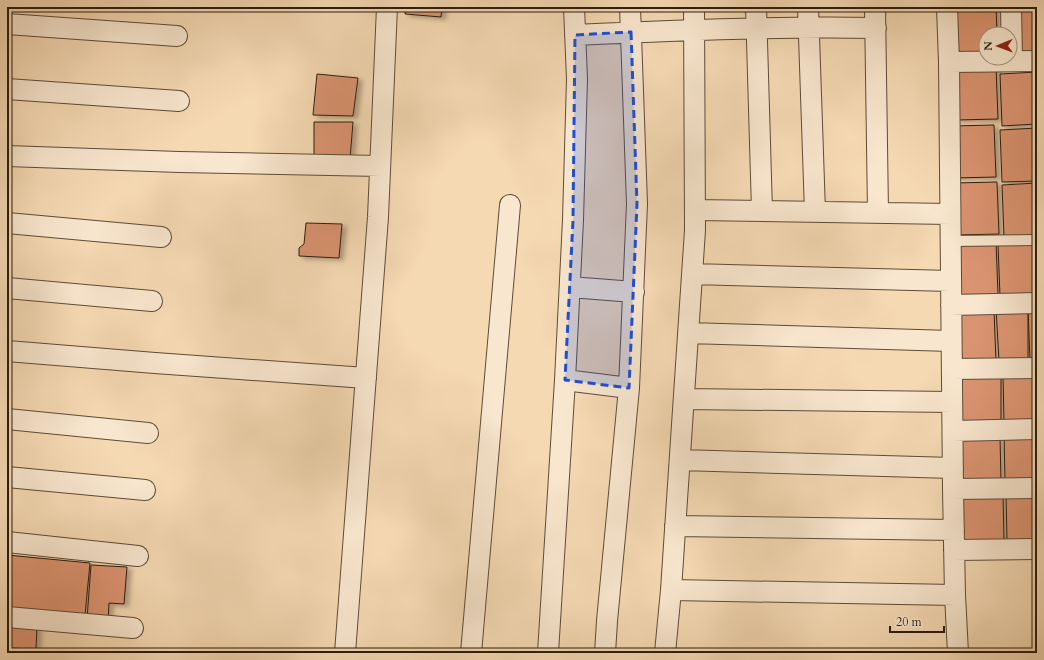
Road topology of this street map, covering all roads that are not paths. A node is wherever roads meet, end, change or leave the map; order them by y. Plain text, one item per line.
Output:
1 (387, 7) edge
2 (574, 7) edge
3 (630, 7) edge
4 (694, 7) edge
5 (756, 7) edge
6 (808, 7) edge
7 (875, 7) edge
8 (947, 7) edge
9 (1011, 7) edge
10 (7, 24) edge
11 (1011, 26) edge
12 (808, 27) junction
13 (756, 28) junction
14 (876, 28) junction
15 (695, 29) junction
16 (631, 32) junction
17 (575, 35) junction
18 (178, 36) dead end
19 (1018, 61) edge
20 (1037, 61) edge
21 (949, 62) junction
22 (978, 62) edge
23 (7, 89) edge
24 (179, 101) dead end
25 (7, 156) edge
26 (380, 166) junction
27 (510, 205) dead end
28 (695, 210) junction
29 (762, 211) junction
30 (815, 212) junction
31 (878, 213) junction
32 (950, 214) junction
33 (7, 223) edge
34 (161, 237) dead end
35 (1037, 240) edge
36 (950, 241) junction
37 (692, 274) junction
38 (950, 281) junction
39 (570, 287) junction
40 (7, 288) edge
41 (634, 292) junction
42 (152, 301) dead end
43 (1037, 303) edge
44 (951, 305) junction
45 (688, 333) junction
46 (951, 341) junction
47 (7, 351) edge
48 (952, 368) junction
49 (1037, 368) edge
50 (366, 378) junction
51 (565, 380) junction
52 (629, 388) junction
53 (684, 399) junction
54 (952, 402) junction
55 (7, 419) edge
56 (1037, 430) edge
57 (953, 431) junction
58 (148, 433) dead end
59 (680, 460) junction
60 (953, 468) junction
61 (7, 477) edge
62 (1037, 488) edge
63 (953, 489) junction
64 (145, 490) dead end
65 (675, 526) junction
66 (954, 530) junction
67 (7, 542) edge
68 (1037, 549) edge
69 (954, 550) junction
70 (138, 556) dead end
71 (671, 590) junction
72 (955, 595) junction
73 (7, 617) edge
74 (133, 628) dead end
75 (344, 653) edge
76 (471, 653) edge
77 (548, 653) edge
78 (605, 653) edge
79 (665, 653) edge
80 (958, 653) edge

1 - 26 street
2 - 17 street
3 - 16 street
4 - 15 street
5 - 13 street
6 - 12 street
7 - 14 street
8 - 21 street
9 - 11 street
10 - 18 street
12 - 13 street
12 - 14 street
12 - 30 street
13 - 15 street
13 - 29 street
14 - 31 street
15 - 16 street
15 - 28 street
16 - 17 street
16 - 41 street
17 - 39 street
19 - 20 street
21 - 22 street
21 - 32 street
23 - 24 street
25 - 26 street
26 - 50 street
27 - 76 street
28 - 29 street
28 - 37 street
29 - 30 street
30 - 31 street
31 - 32 street
32 - 36 street
33 - 34 street
35 - 36 lane
36 - 38 street
37 - 38 street
37 - 45 street
38 - 44 street
39 - 41 street
39 - 51 street
40 - 42 street
41 - 52 street
43 - 44 street
44 - 46 street
45 - 46 street
45 - 53 street
46 - 48 street
47 - 50 street
48 - 49 street
48 - 54 street
50 - 75 street
51 - 52 street
51 - 77 street
52 - 78 street
53 - 54 street
53 - 59 street
54 - 57 street
55 - 58 street
56 - 57 street
57 - 60 street
59 - 60 street
59 - 65 street
60 - 63 street
61 - 64 street
62 - 63 street
63 - 66 street
65 - 66 street
65 - 71 street
66 - 69 street
67 - 70 street
68 - 69 street
69 - 72 street
71 - 72 street
71 - 79 street
72 - 80 street
73 - 74 street

